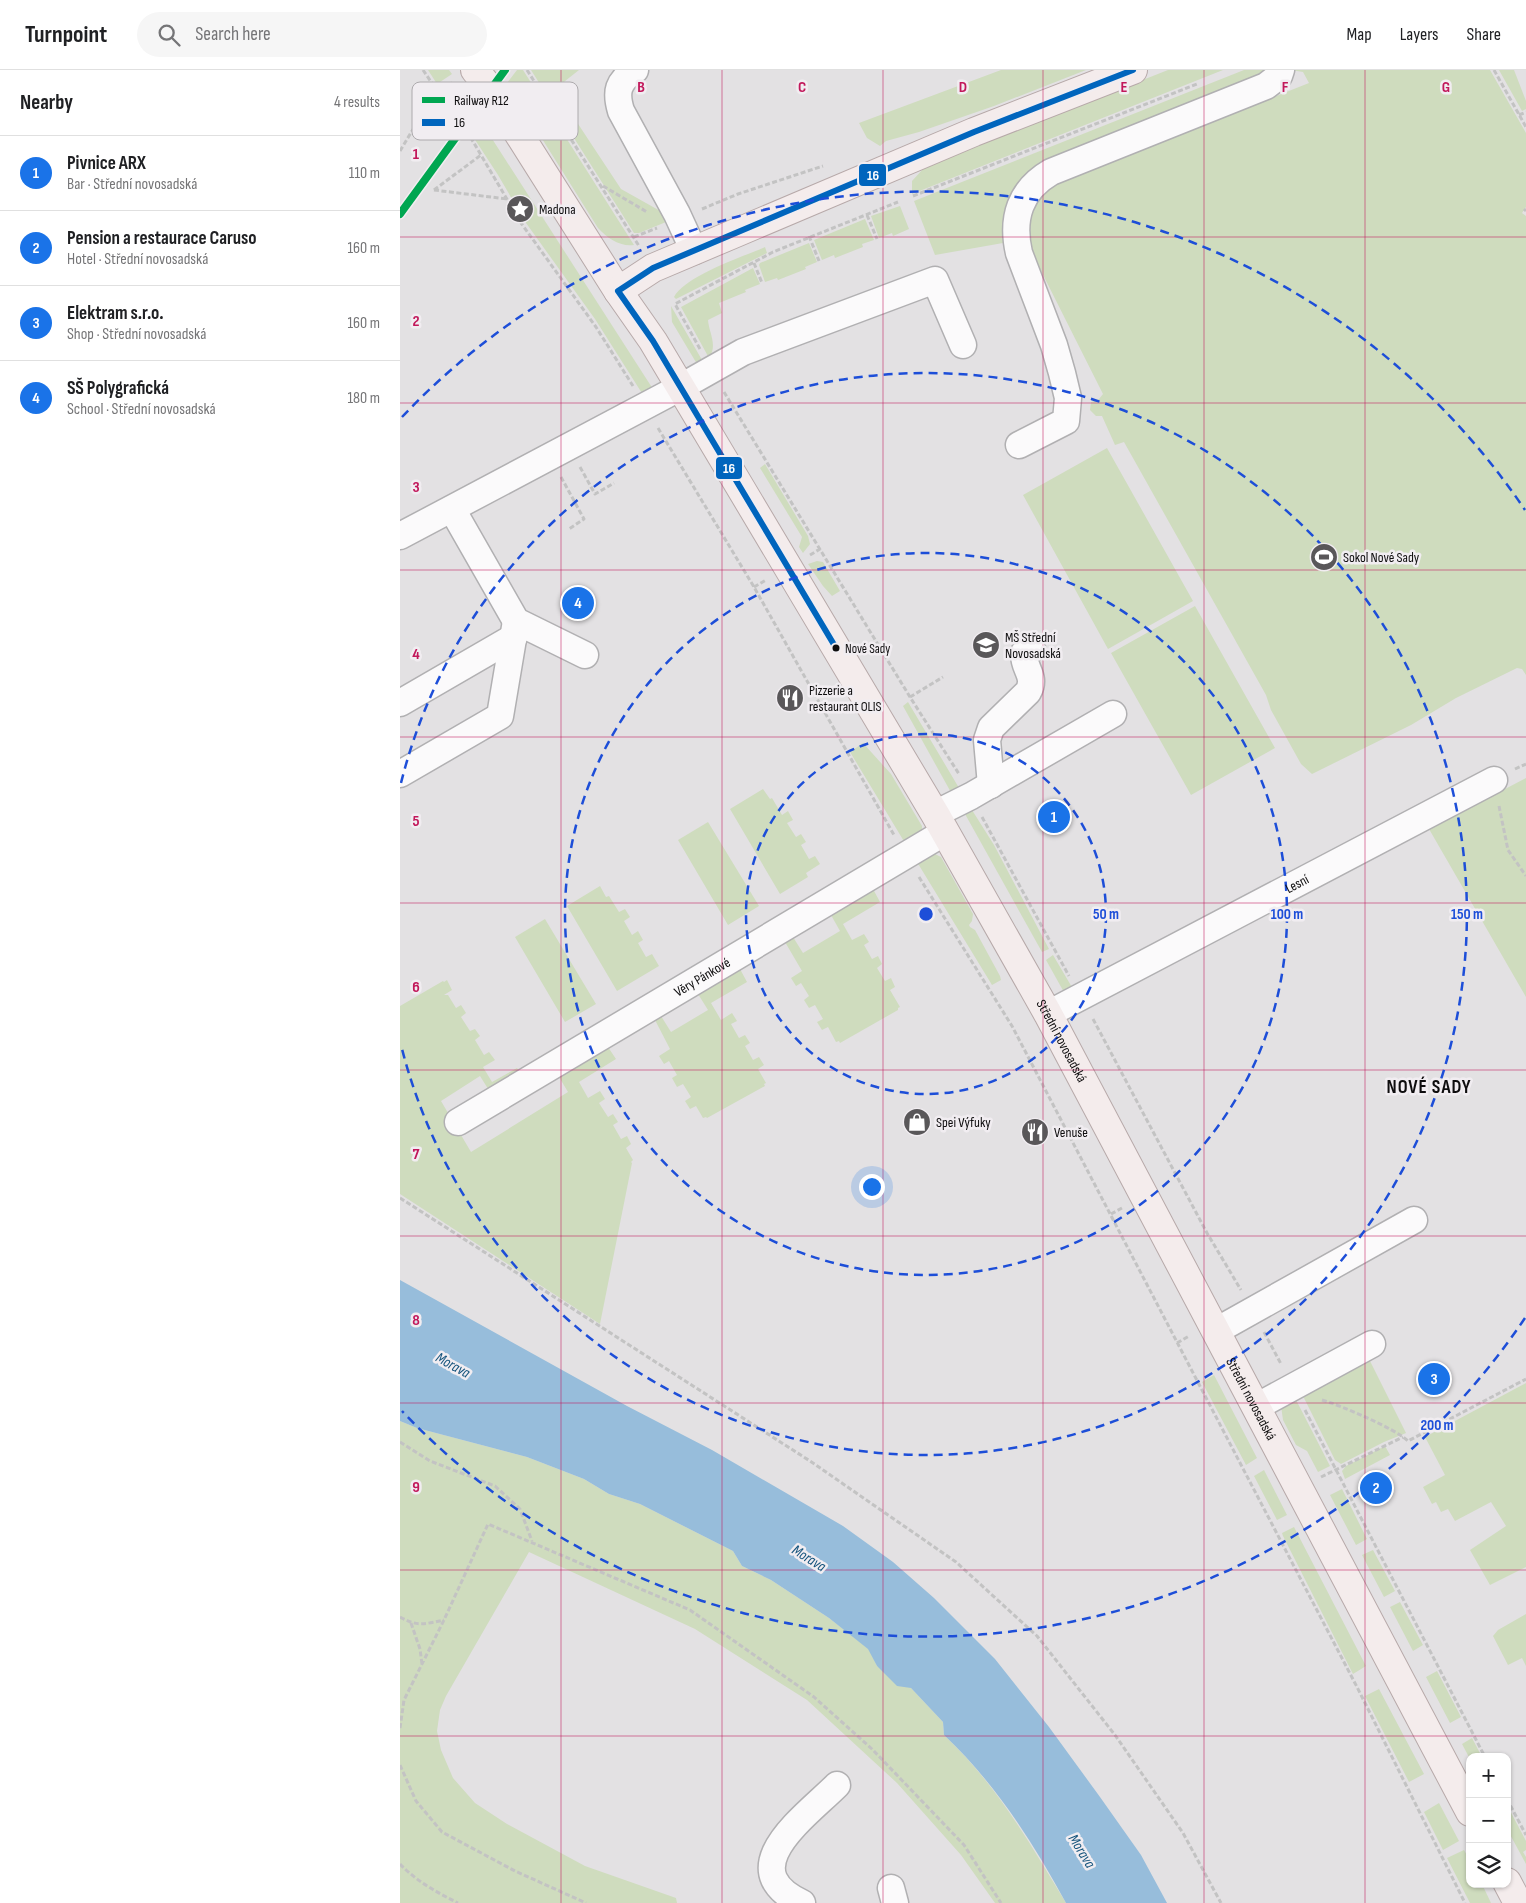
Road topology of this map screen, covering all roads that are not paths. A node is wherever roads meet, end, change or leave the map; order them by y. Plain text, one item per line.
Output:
1 (635, 70) edge
2 (1133, 70) edge
3 (1281, 70) edge
4 (465, 75) edge
5 (477, 82) edge
6 (522, 140) edge
7 (694, 251) junction
8 (618, 290) junction
9 (963, 345) dead end
10 (681, 388) junction
11 (1020, 445) dead end
12 (452, 509) junction
13 (400, 536) edge
14 (515, 629) junction
15 (1032, 649) dead end
16 (585, 655) dead end
17 (400, 703) edge
18 (1114, 714) dead end
19 (400, 774) edge
20 (1494, 780) road end
21 (981, 791) junction
22 (940, 823) junction
23 (1048, 1014) junction
24 (458, 1122) dead end
25 (1414, 1220) dead end
26 (1216, 1331) junction
27 (1372, 1344) dead end
28 (1256, 1407) junction
29 (837, 1785) dead end
30 (1466, 1804) edge
31 (1510, 1888) edge
32 (802, 1903) edge
33 (1518, 1903) edge

1 - 7 street
2 - 7 main road
3 - 11 street
4 - 5 main road, Střední novosadská
6 - 8 main road, Střední novosadská
7 - 8 main road
8 - 10 main road, Střední novosadská
9 - 10 street
10 - 12 street
10 - 22 main road, Střední novosadská
12 - 13 street
12 - 14 street
14 - 16 street
14 - 17 street
14 - 19 street
15 - 21 street
18 - 21 street, Věry Pánkové
20 - 23 street, Lesní
21 - 22 street, Věry Pánkové
22 - 23 main road, Střední novosadská
22 - 24 street, Věry Pánkové
23 - 26 main road, Střední novosadská
25 - 26 street
26 - 28 main road, Střední novosadská
27 - 28 street
28 - 30 main road, Střední novosadská
29 - 32 street
31 - 33 main road

